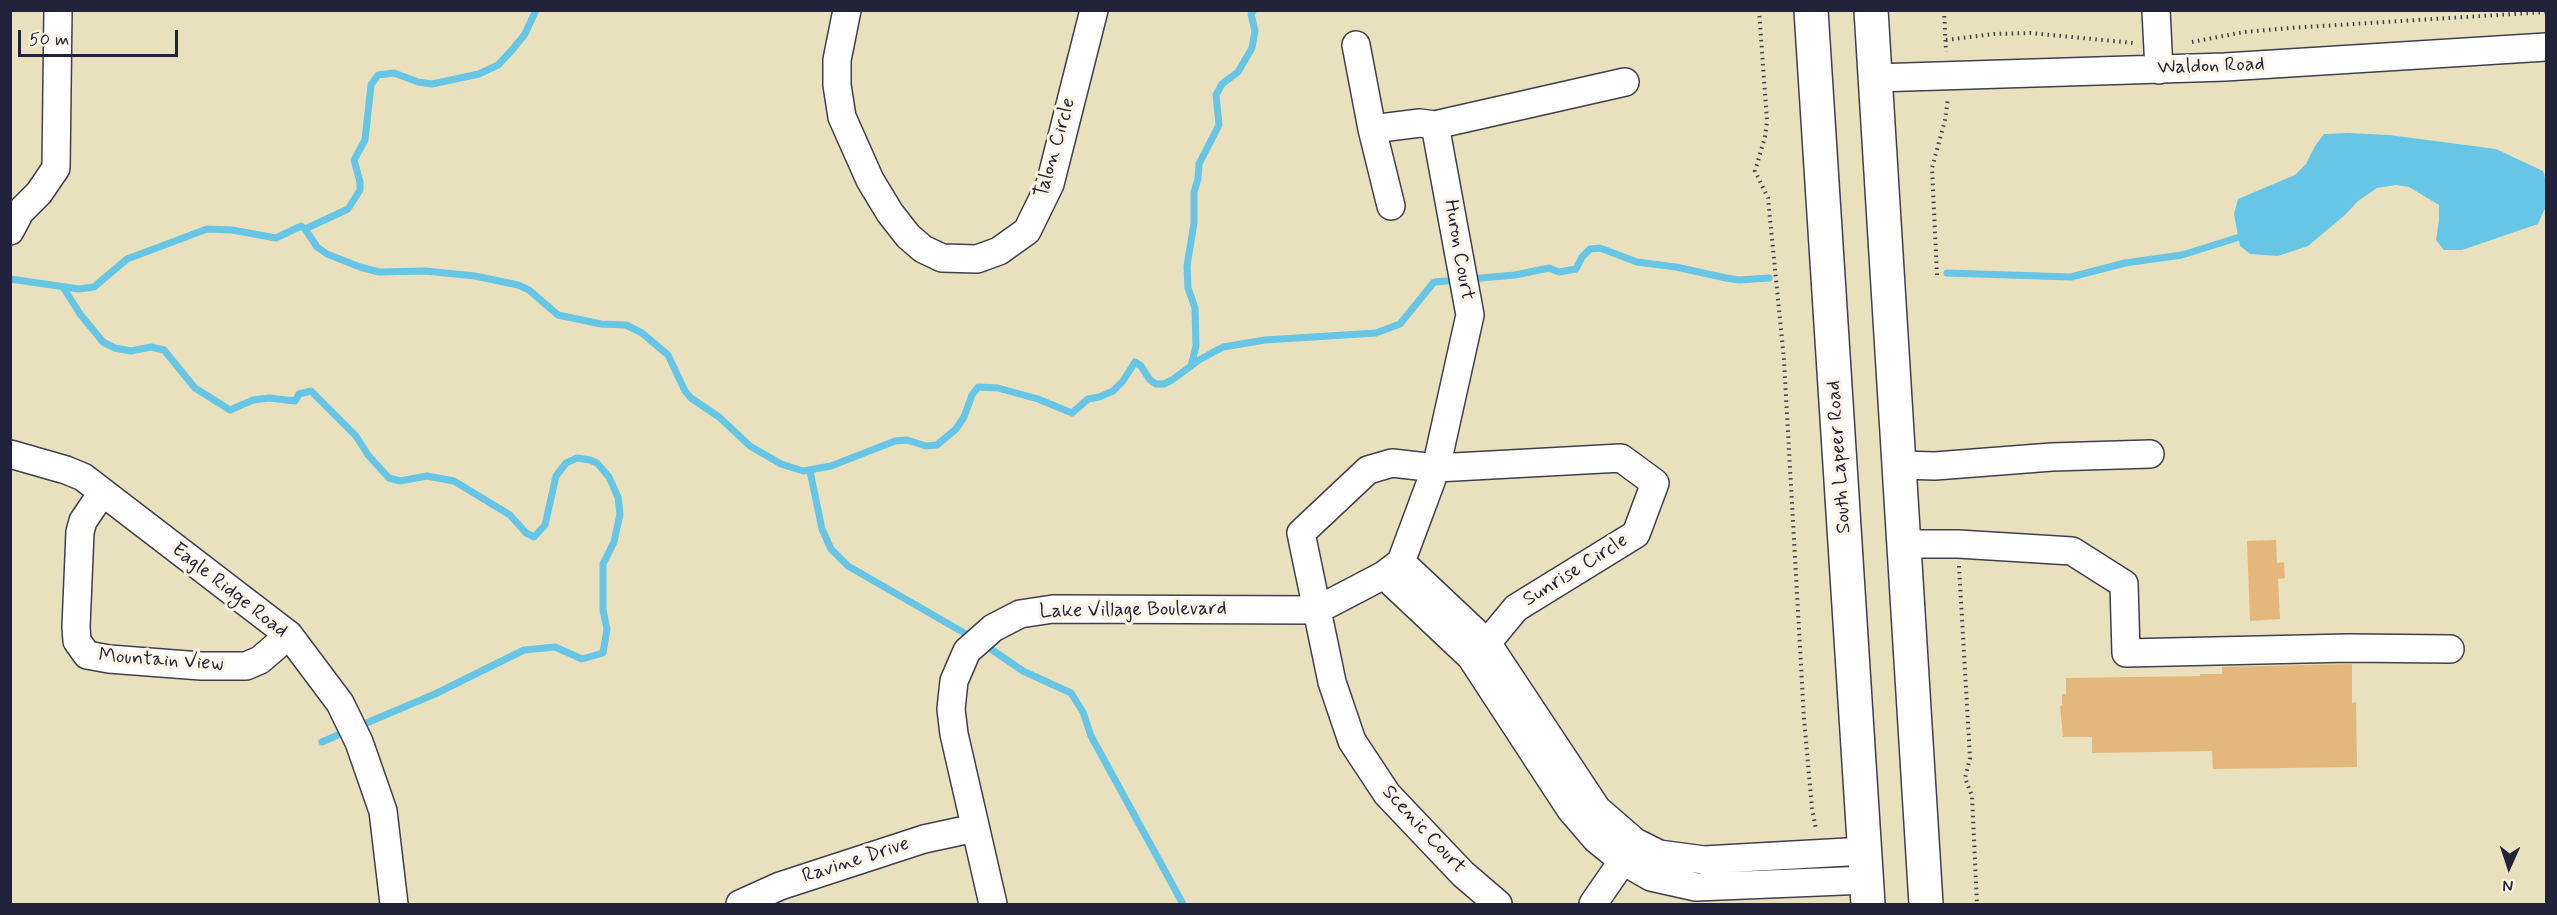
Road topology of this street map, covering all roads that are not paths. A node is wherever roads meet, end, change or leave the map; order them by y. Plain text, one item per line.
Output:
1 (58, 10) edge
2 (847, 10) edge
3 (1094, 10) edge
4 (1811, 10) edge
5 (1871, 10) edge
6 (2156, 10) edge
7 (1356, 45) dead end
8 (2547, 47) edge
9 (2158, 58) junction
10 (1875, 78) junction
11 (1625, 82) dead end
12 (1435, 125) junction
13 (1372, 129) junction
14 (1391, 206) dead end
15 (10, 231) edge
16 (10, 454) edge
17 (2150, 454) dead end
18 (1899, 465) junction
19 (1436, 468) junction
20 (102, 493) junction
21 (1904, 544) junction
22 (1393, 568) junction
23 (1317, 610) junction
24 (288, 635) junction
25 (2450, 649) dead end
26 (1479, 650) junction
27 (975, 828) junction
28 (1629, 852) junction
29 (1867, 879) edge
30 (394, 904) edge
31 (740, 904) edge
32 (993, 904) edge
33 (1498, 904) edge
34 (1593, 904) edge
35 (1926, 904) edge

1 - 15 street
2 - 3 street, Talon Circle
4 - 29 main road, South Lapeer Road
5 - 10 main road
6 - 9 street
7 - 13 street
8 - 9 street, Waldon Road
9 - 10 street, Waldon Road
10 - 18 main road
11 - 12 street
12 - 13 street
12 - 19 street, Huron Court
13 - 14 street
16 - 20 street, Eagle Ridge Road
17 - 18 street
18 - 21 main road
19 - 22 street, Huron Court
19 - 23 street, Scenic Court
19 - 26 street, Sunrise Circle
20 - 24 street, Eagle Ridge Road
20 - 24 street, Mountain View
21 - 25 street
21 - 35 main road
22 - 23 street, Lake Village Boulevard
22 - 26 street
23 - 27 street, Lake Village Boulevard
23 - 33 street, Scenic Court
24 - 30 street, Eagle Ridge Road
26 - 28 street
27 - 31 street, Ravine Drive
27 - 32 street, Lake Village Boulevard
28 - 29 street
28 - 34 street

